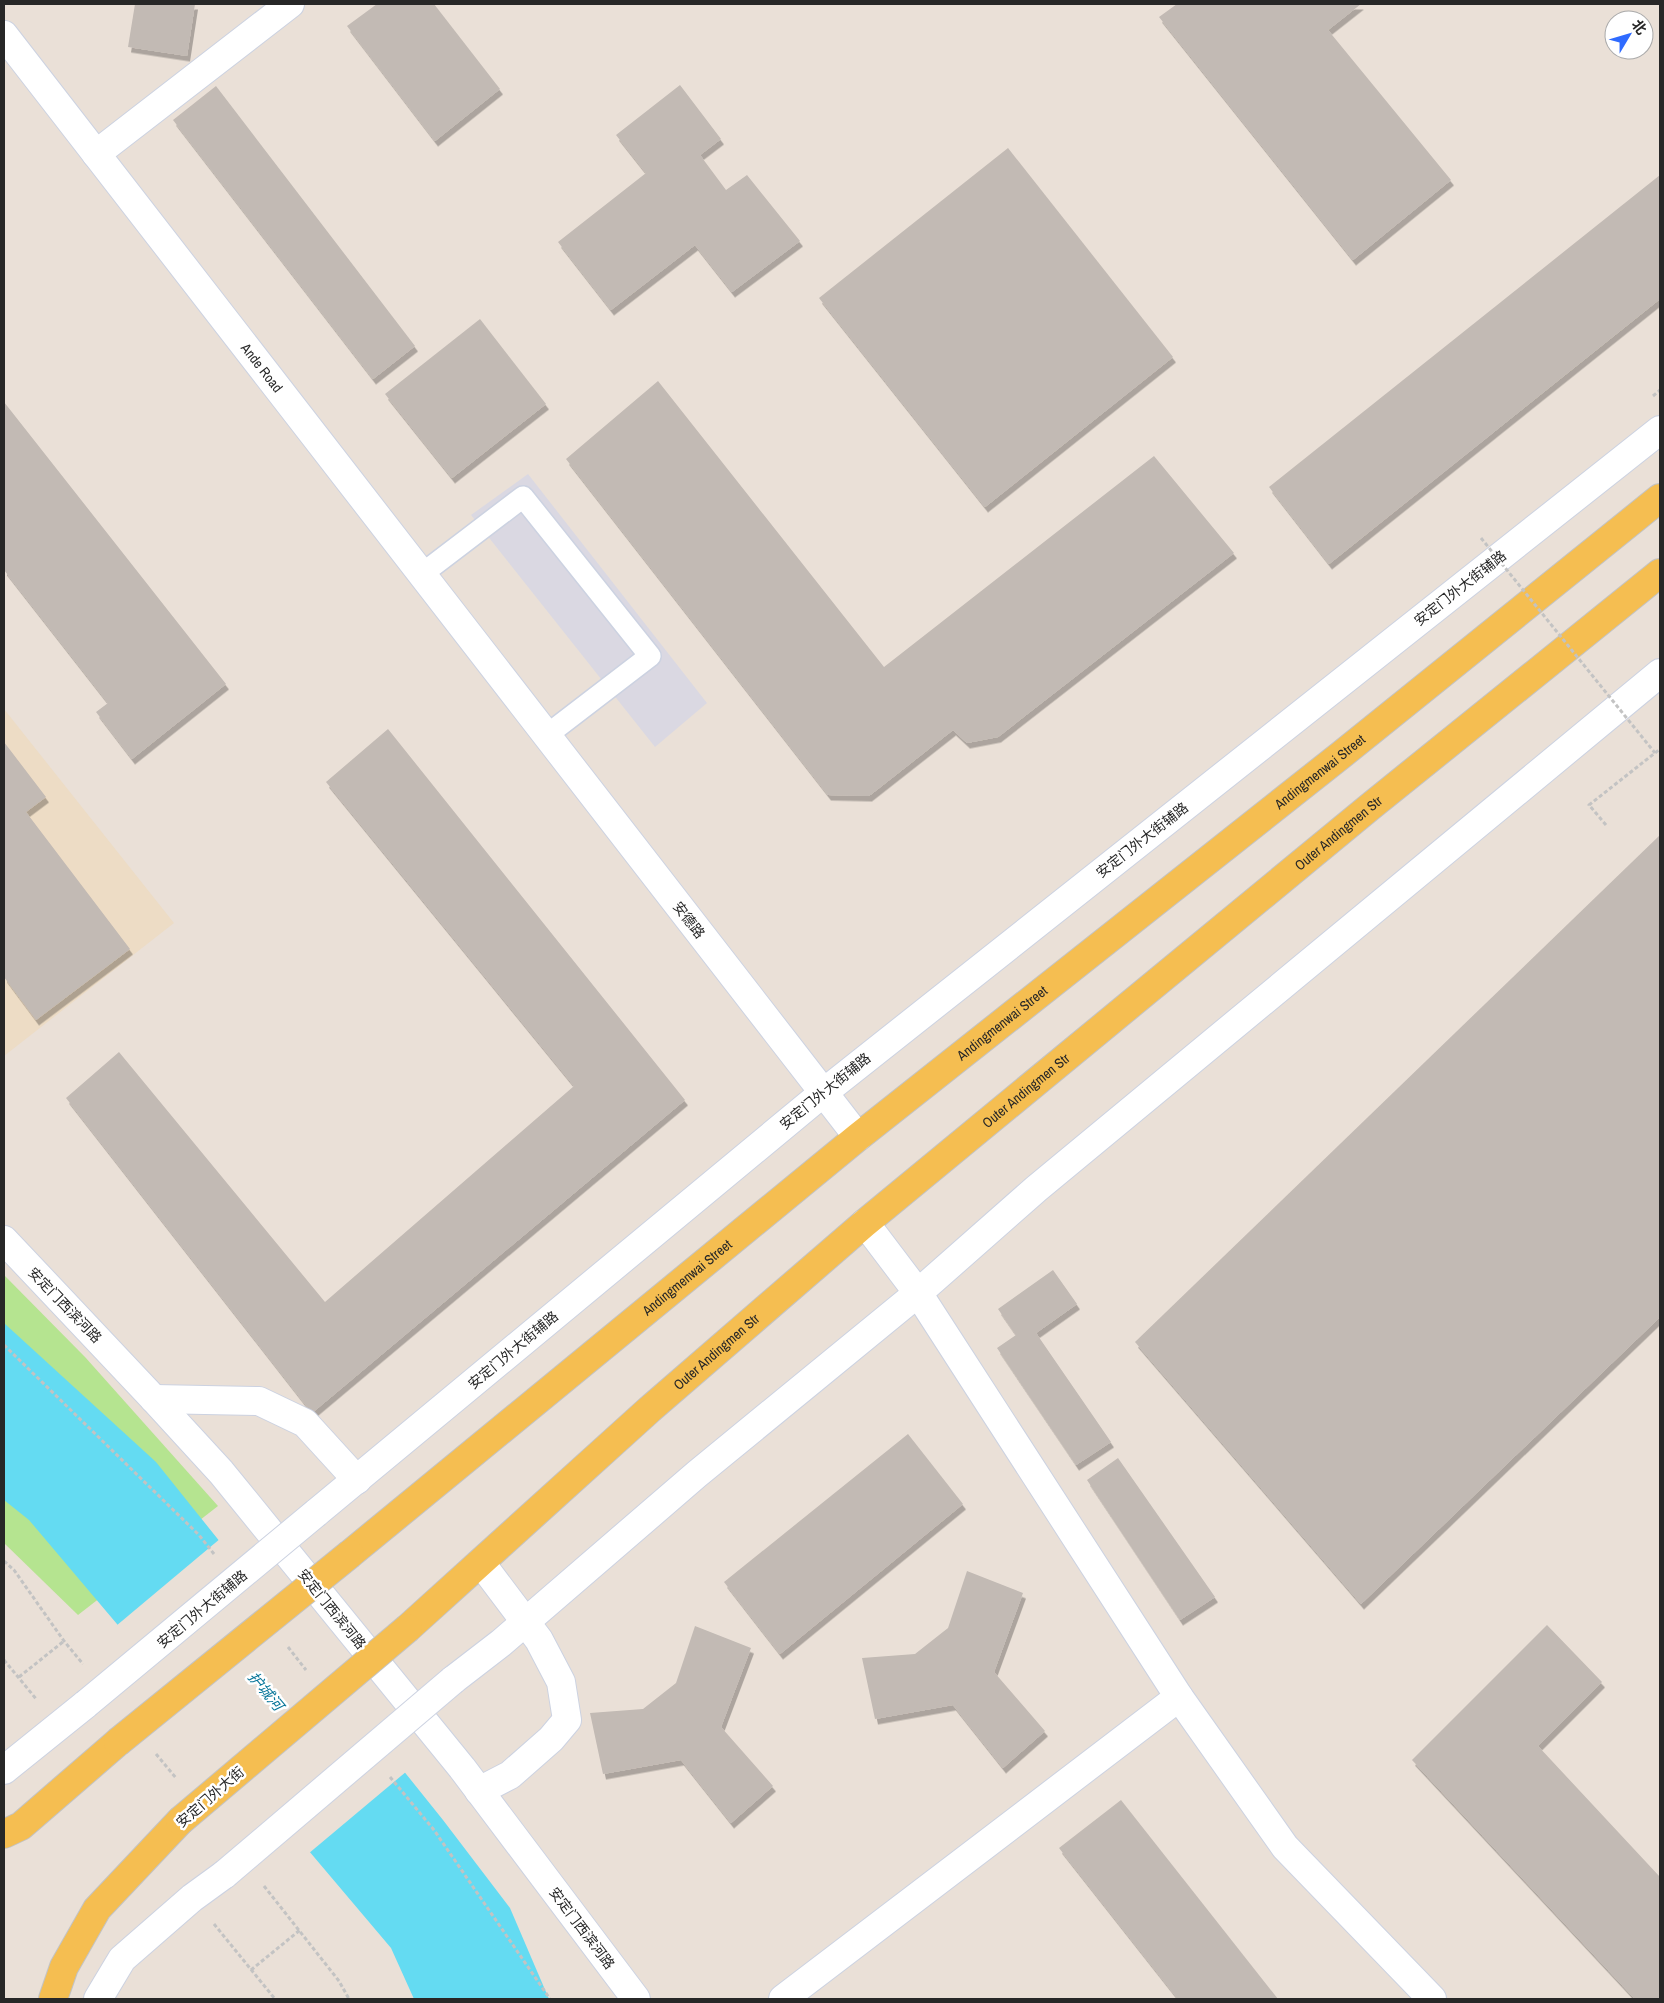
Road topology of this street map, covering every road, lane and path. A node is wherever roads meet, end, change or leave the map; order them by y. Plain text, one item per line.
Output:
1 (290, 4) edge
2 (4, 35) edge
3 (96, 154) junction
4 (1660, 430) edge
5 (1660, 498) edge
6 (1481, 538) dead end
7 (1660, 573) edge
8 (422, 574) junction
9 (1660, 673) edge
10 (547, 735) junction
11 (1660, 749) edge
12 (1655, 754) junction
13 (1606, 825) dead end
14 (822, 1092) junction
15 (858, 1137) junction
16 (865, 1223) junction
17 (4, 1240) edge
18 (918, 1293) junction
19 (4, 1345) edge
20 (154, 1399) junction
21 (357, 1480) junction
22 (218, 1558) dead end
23 (481, 1563) junction
24 (526, 1622) junction
25 (408, 1628) joint
26 (64, 1641) dead end
27 (286, 1644) dead end
28 (4, 1660) edge
29 (310, 1676) dead end
30 (19, 1677) junction
31 (1180, 1697) junction
32 (43, 1708) dead end
33 (4, 1770) edge
34 (384, 1770) dead end
35 (479, 1791) junction
36 (4, 1834) edge
37 (192, 1898) junction
38 (300, 1930) dead end
39 (251, 1970) junction
40 (53, 1999) edge
41 (98, 1999) edge
42 (276, 1999) edge
43 (550, 1999) edge
44 (636, 1999) edge
45 (783, 1999) edge
46 (1432, 1999) edge

1 - 3 street
2 - 3 street, Ande Road
3 - 8 street, Ande Road
4 - 14 street, 安定门外大街辅路
5 - 15 main road, Andingmenwai Street
6 - 12 path, bridge
7 - 16 main road, Outer Andingmen Str
8 - 10 street, Ande Road
8 - 10 lane
9 - 18 street
10 - 14 street, 安德路
11 - 12 path
12 - 13 path
14 - 15 street, 安德路
14 - 21 street, 安定门外大街辅路
15 - 36 main road, Andingmenwai Street, bridge
16 - 18 street
16 - 23 main road, Outer Andingmen Str
17 - 20 street, 安定门西滨河路
18 - 24 street
18 - 31 street
19 - 22 path
20 - 21 street
20 - 35 street, 安定门西滨河路
21 - 33 street, 安定门外大街辅路, bridge
23 - 24 street
23 - 25 main road, Outer Andingmen Str
24 - 35 street
24 - 37 street, bridge
25 - 40 main road, 安定门外大街, bridge
26 - 30 path
27 - 29 path
28 - 30 path
30 - 32 path
31 - 45 street
31 - 46 street
34 - 43 path
35 - 44 street, 安定门西滨河路
37 - 39 path
37 - 41 street
38 - 39 path
39 - 42 path

